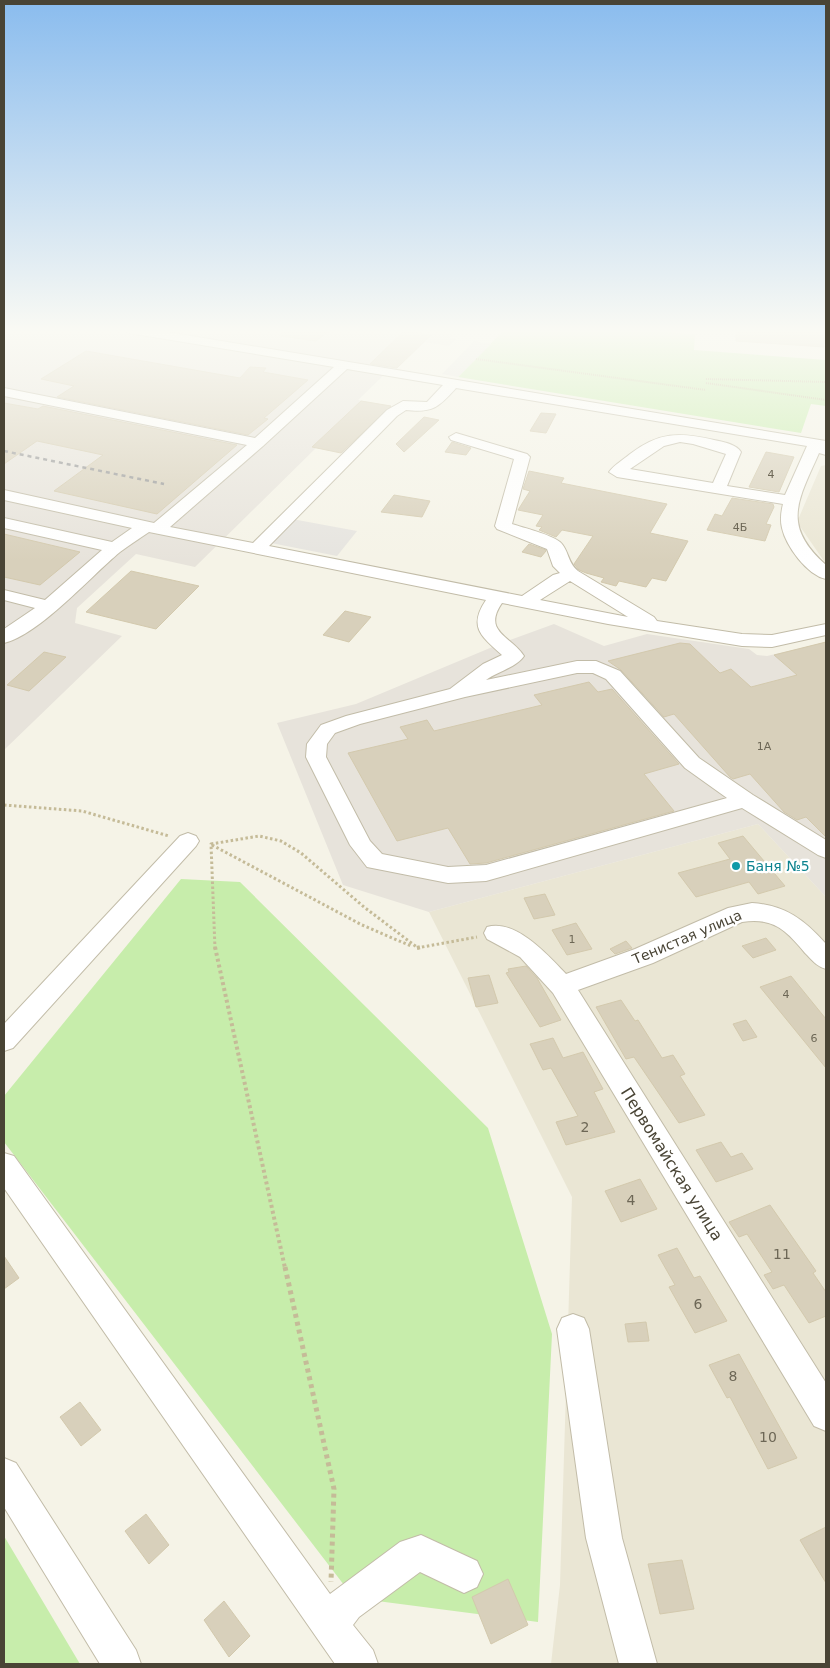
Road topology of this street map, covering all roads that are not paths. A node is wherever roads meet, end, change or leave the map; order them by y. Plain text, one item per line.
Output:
1 (79, 407) edge
2 (297, 407) edge
3 (402, 407) edge
4 (411, 407) edge
5 (428, 407) edge
6 (591, 407) edge
7 (456, 437) dead end
8 (258, 442) junction
9 (823, 447) edge
10 (718, 489) junction
11 (4, 495) edge
12 (791, 502) junction
13 (4, 523) edge
14 (151, 528) junction
15 (115, 548) junction
16 (257, 549) junction
17 (826, 574) edge
18 (572, 575) junction
19 (4, 595) edge
20 (496, 598) junction
21 (524, 603) junction
22 (48, 606) junction
23 (655, 625) junction
24 (826, 630) edge
25 (4, 636) edge
26 (458, 693) junction
27 (745, 800) junction
28 (199, 842) road end
29 (826, 850) edge
30 (496, 933) road end
31 (826, 960) edge
32 (562, 986) junction
33 (4, 1041) edge
34 (4, 1165) edge
35 (573, 1329) dead end
36 (826, 1414) edge
37 (4, 1475) edge
38 (464, 1574) dead end
39 (329, 1626) junction
40 (122, 1664) edge
41 (359, 1664) edge
42 (638, 1664) edge

1 - 8 street
2 - 8 street
3 - 16 street
4 - 5 street
6 - 9 street
7 - 18 street
8 - 14 street
9 - 12 street
10 - 10 street
10 - 12 street
11 - 14 street
12 - 17 street
13 - 15 street
14 - 15 street
14 - 16 street
15 - 22 street
16 - 20 street
18 - 21 street
18 - 23 street
19 - 22 street
20 - 21 street
20 - 26 street
21 - 23 street
22 - 25 street
23 - 24 street
26 - 27 street
26 - 27 street
27 - 29 street
28 - 33 street
30 - 32 street, Первомайская улица
31 - 32 street, Тенистая улица
32 - 36 street, Первомайская улица
34 - 39 street
35 - 42 street
37 - 40 street
38 - 39 street
39 - 41 street

